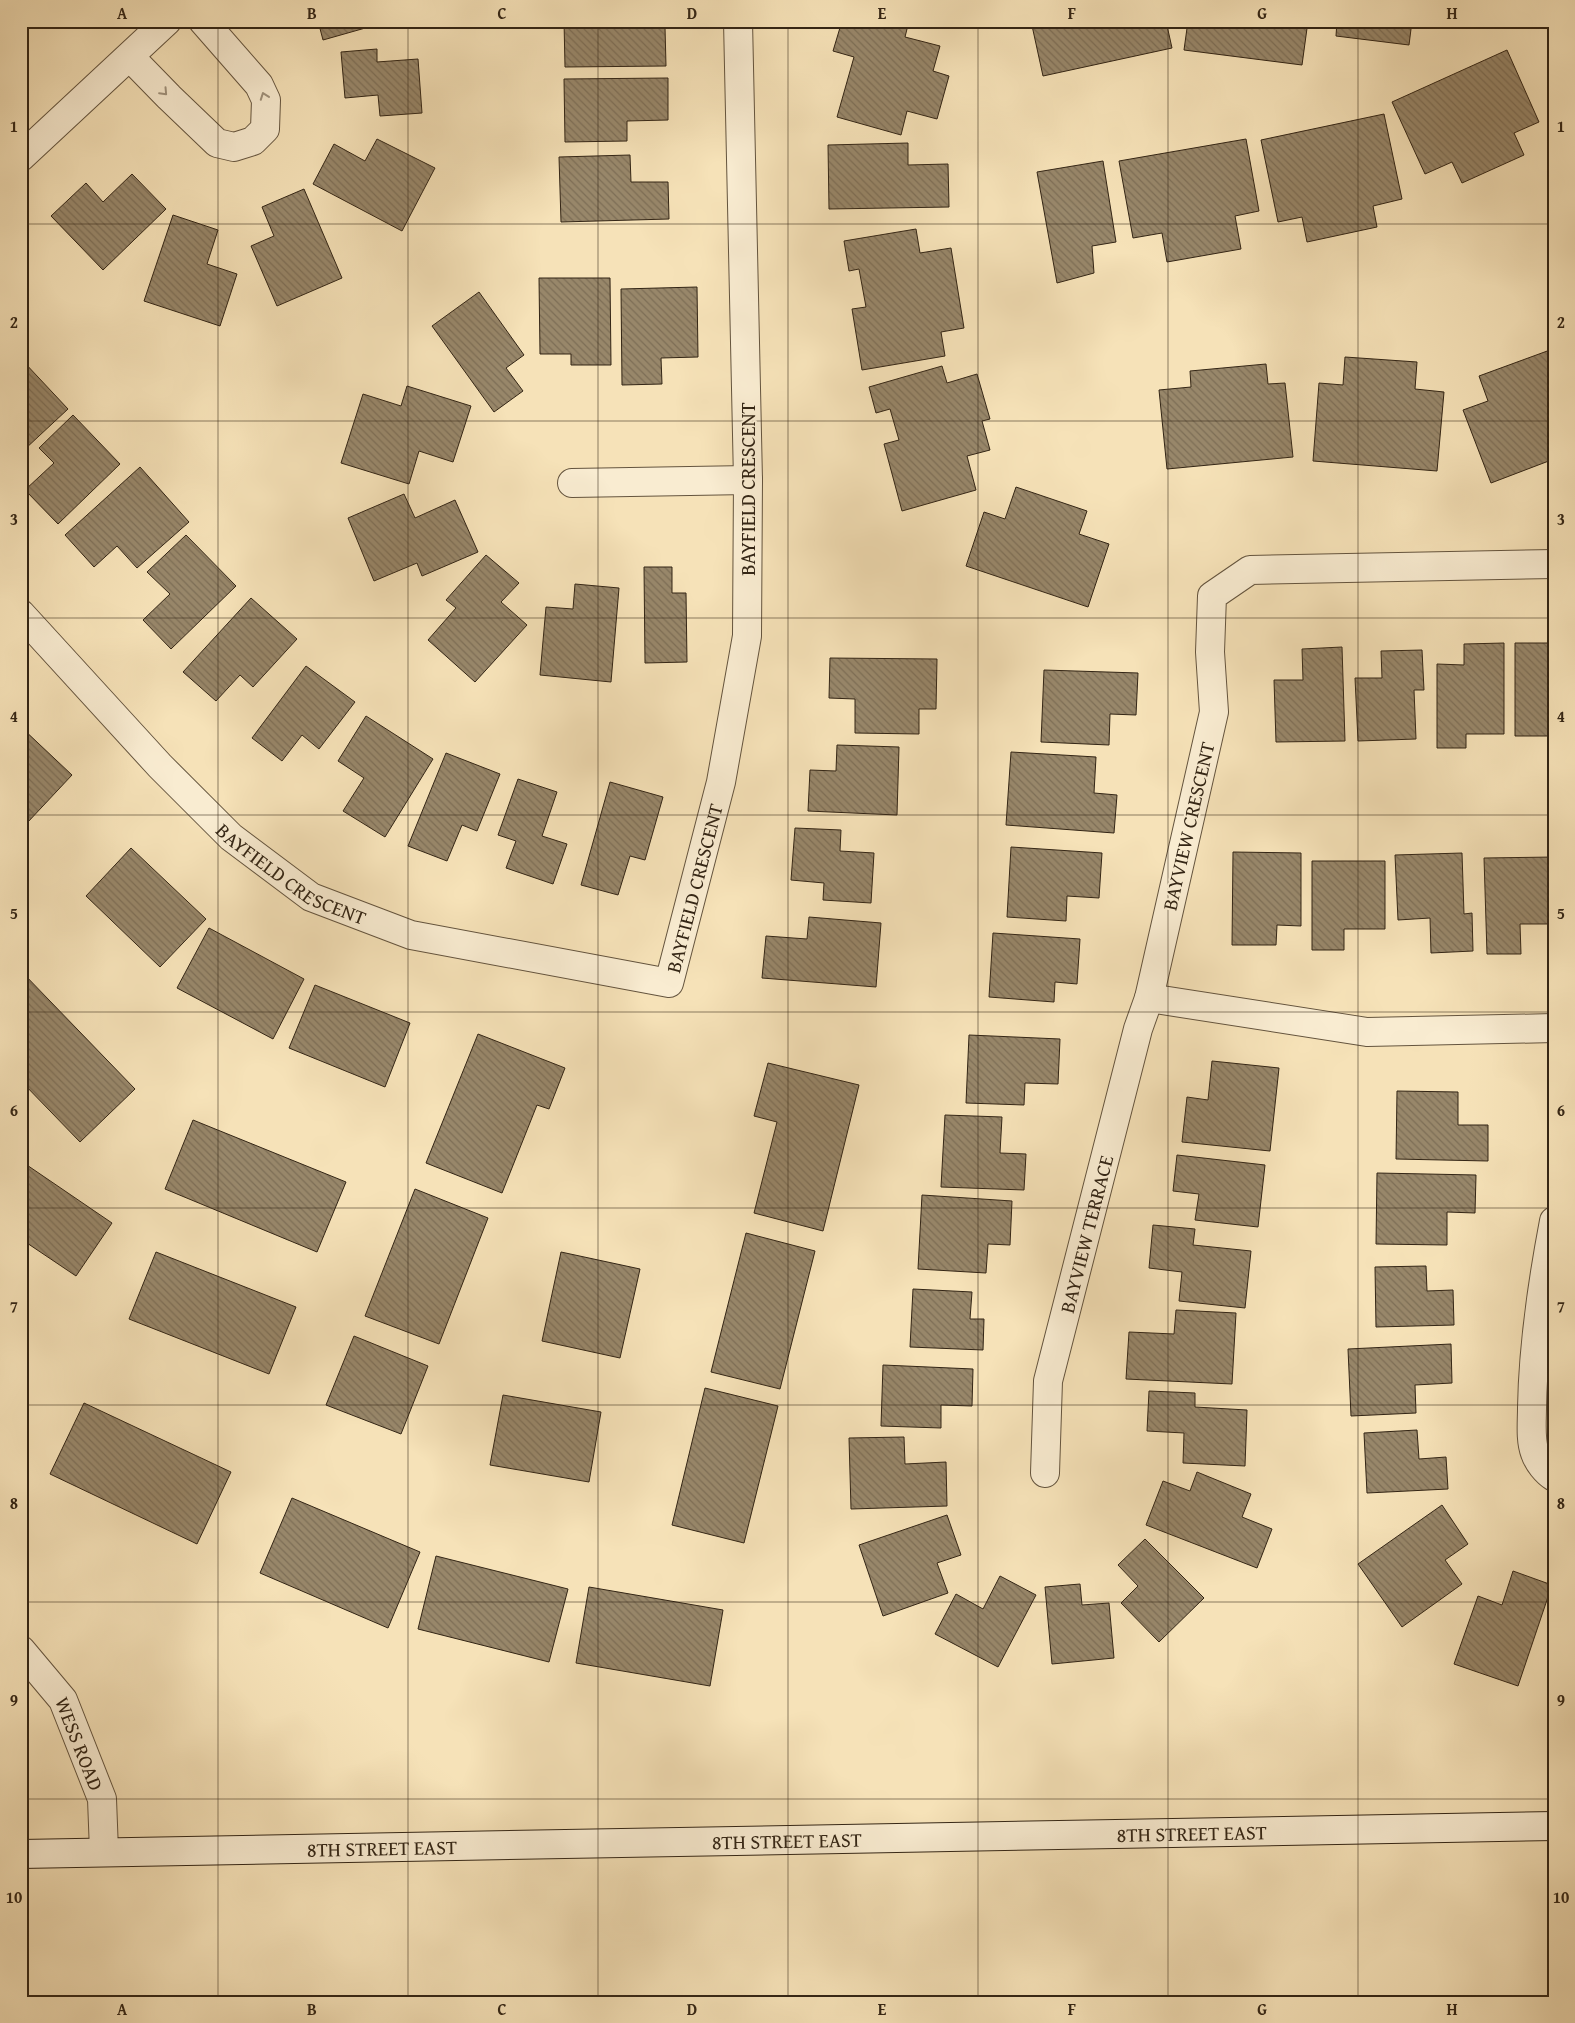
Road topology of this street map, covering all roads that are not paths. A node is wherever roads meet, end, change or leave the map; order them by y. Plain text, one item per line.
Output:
1 (167, 21) edge
2 (203, 21) edge
3 (738, 21) edge
4 (130, 56) junction
5 (21, 157) edge
6 (748, 480) junction
7 (572, 482) dead end
8 (1554, 564) edge
9 (21, 614) edge
10 (1148, 998) junction
11 (1554, 1028) edge
12 (1554, 1222) edge
13 (1044, 1473) dead end
14 (1554, 1477) edge
15 (21, 1650) edge
16 (1554, 1826) edge
17 (104, 1851) junction
18 (21, 1854) edge

1 - 4 street
4 -> 2 street
3 - 6 street, BAYFIELD CRESCENT
4 - 5 street
6 - 7 street
6 - 9 street, BAYFIELD CRESCENT
8 - 10 street, BAYVIEW CRESCENT
10 - 11 street
10 - 13 street, BAYVIEW TERRACE
12 - 14 street
15 - 17 street, WESS ROAD
16 - 17 street, 8TH STREET EAST
17 - 18 street, 8TH STREET EAST

